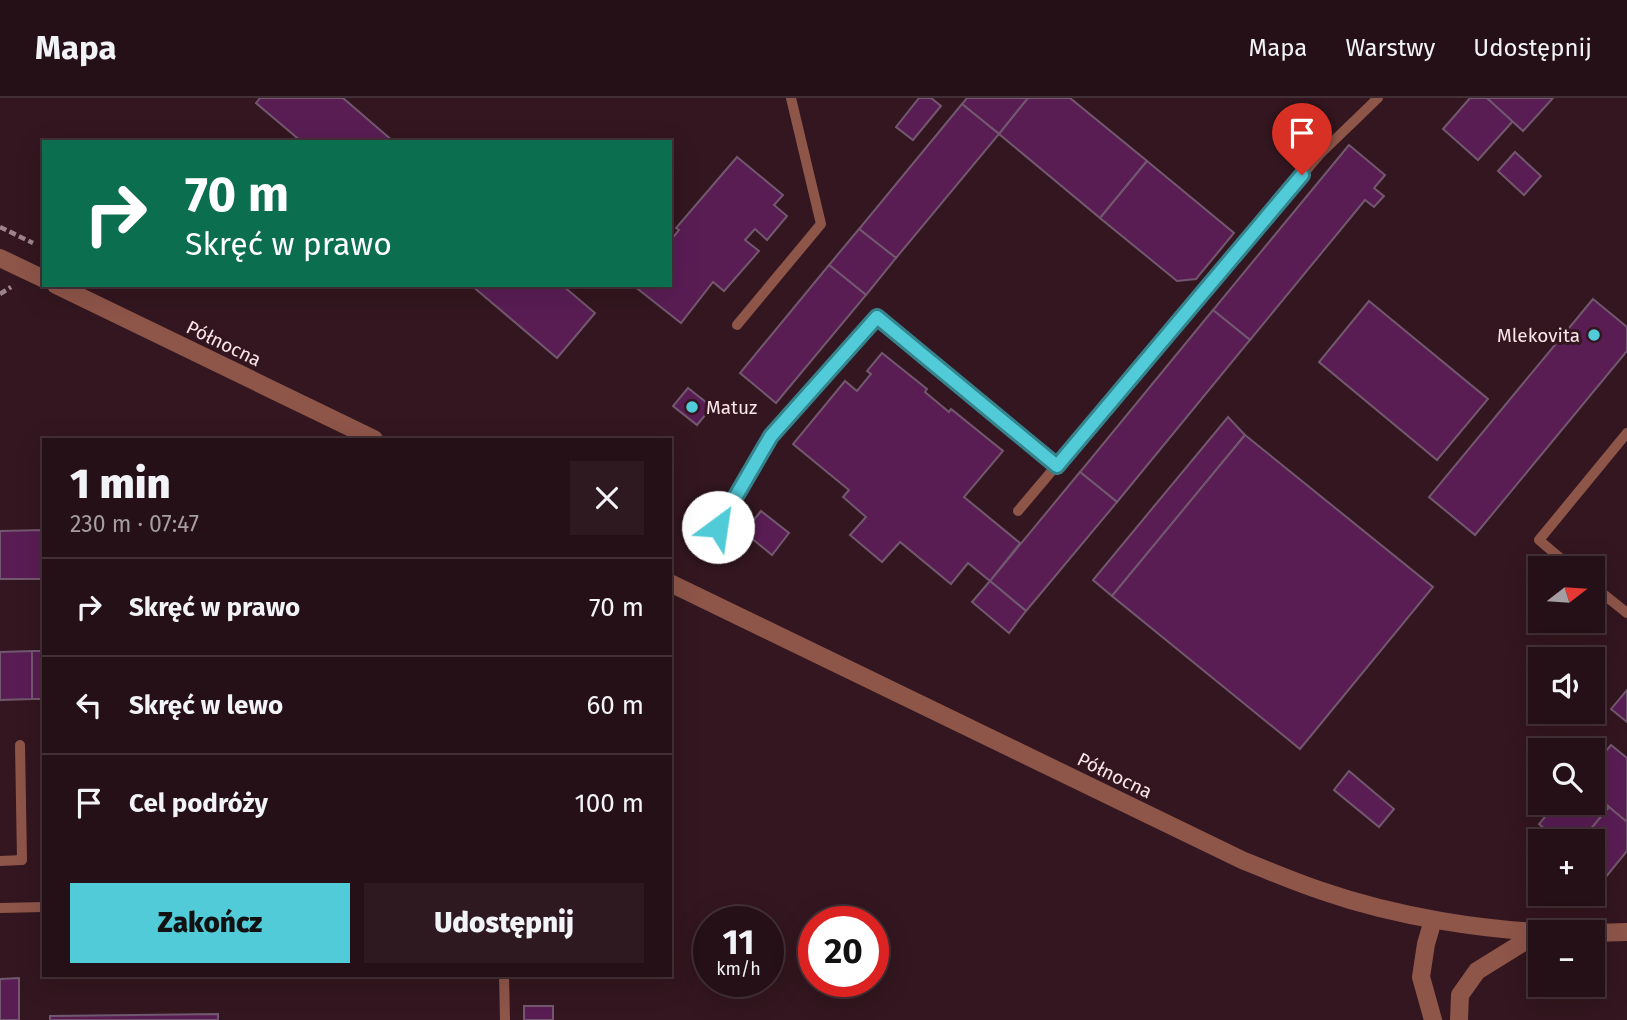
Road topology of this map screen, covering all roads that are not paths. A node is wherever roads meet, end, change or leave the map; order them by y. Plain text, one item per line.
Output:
1 (791, 98) edge
2 (1378, 98) edge
3 (1, 259) edge
4 (42, 278) edge
5 (60, 287) edge
6 (737, 325) dead end
7 (1627, 433) edge
8 (372, 438) edge
9 (1057, 466) junction
10 (1018, 512) dead end
11 (718, 527) dead end
12 (1558, 556) edge
13 (672, 584) edge
14 (1605, 595) edge
15 (1627, 613) edge
16 (20, 745) dead end
17 (0, 860) edge
18 (42, 907) edge
19 (0, 908) edge
20 (1433, 920) junction
21 (1528, 931) edge
22 (1627, 932) edge
23 (1605, 933) edge
24 (1528, 939) edge
25 (504, 977) edge
26 (505, 1020) edge
27 (1433, 1020) edge
28 (1459, 1020) edge

1 - 6 lane
2 - 9 lane
3 - 4 street
5 - 8 street, Północna
7 - 12 lane
9 - 10 lane
9 - 11 lane
13 - 20 street, Północna
14 - 15 lane
16 - 17 lane
18 - 19 lane
20 - 21 street, Północna
20 - 27 street
22 - 23 street
24 - 28 street
25 - 26 lane

